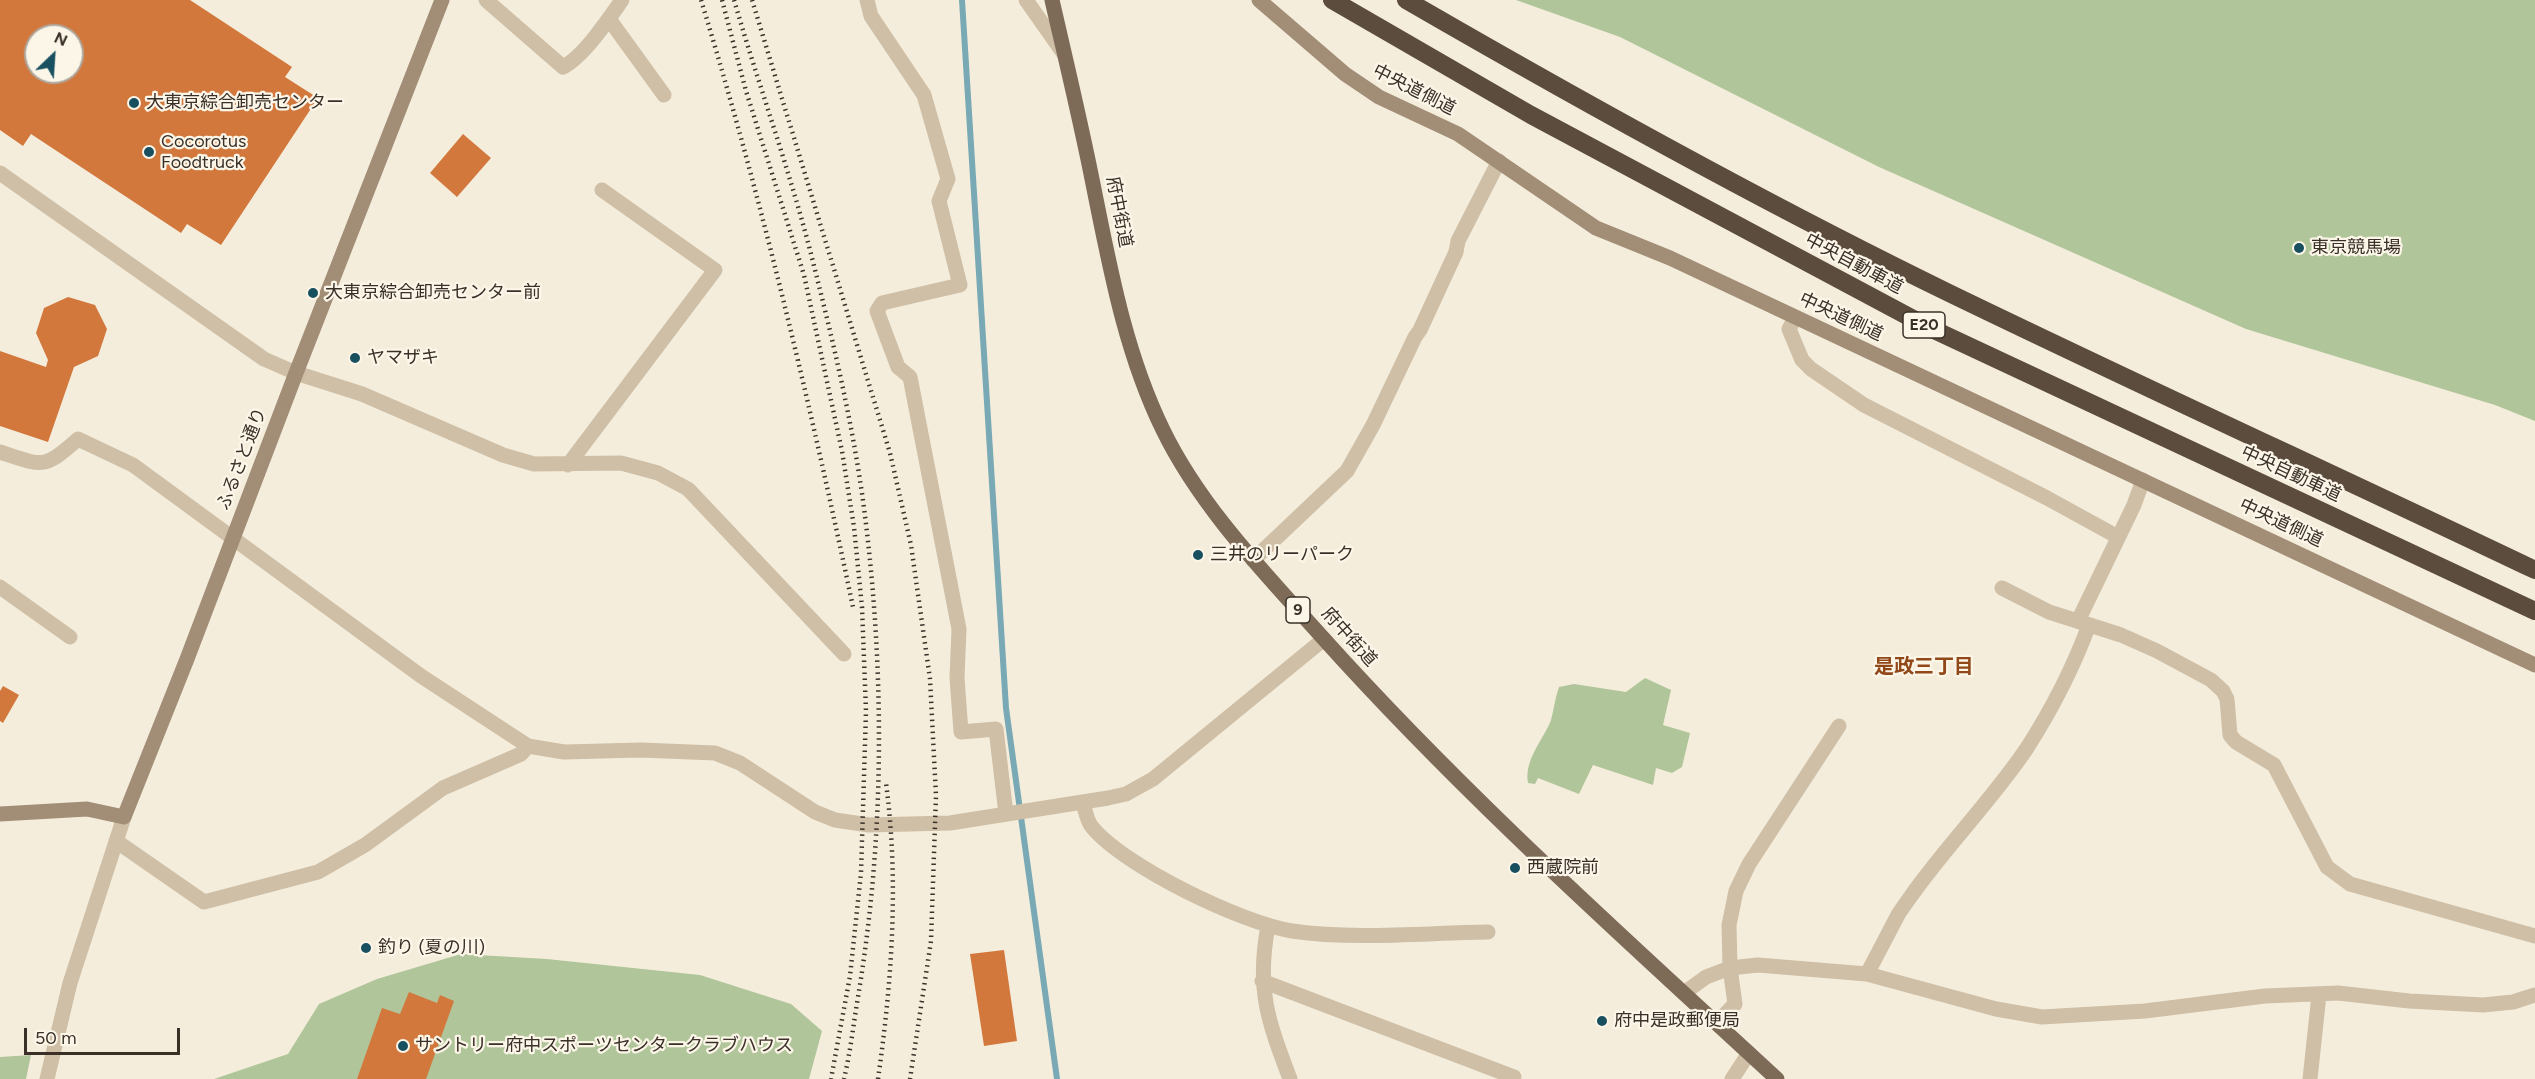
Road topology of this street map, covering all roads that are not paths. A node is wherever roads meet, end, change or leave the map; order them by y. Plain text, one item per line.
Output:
1 (442, 0) edge
2 (486, 0) edge
3 (622, 0) edge
4 (867, 0) edge
5 (1026, 0) edge
6 (1052, 0) edge
7 (1259, 0) edge
8 (1332, 0) edge
9 (1406, 0) edge
10 (609, 19) junction
11 (1065, 57) junction
12 (664, 95) dead end
13 (1499, 161) junction
14 (0, 173) edge
15 (602, 190) dead end
16 (1795, 318) junction
17 (296, 373) junction
18 (0, 452) edge
19 (568, 465) junction
20 (2143, 480) junction
21 (2118, 537) junction
22 (233, 539) junction
23 (1253, 560) junction
24 (2535, 570) edge
25 (0, 587) edge
26 (2002, 588) dead end
27 (2535, 611) edge
28 (2084, 623) junction
29 (70, 637) dead end
30 (1324, 639) junction
31 (844, 654) dead end
32 (2535, 665) edge
33 (1839, 726) dead end
34 (528, 746) junction
35 (1083, 802) junction
36 (1009, 813) junction
37 (0, 814) edge
38 (123, 817) junction
39 (116, 841) junction
40 (1268, 926) junction
41 (1488, 932) dead end
42 (2535, 936) edge
43 (1730, 968) junction
44 (1867, 974) junction
45 (2535, 980) edge
46 (1262, 981) junction
47 (1684, 993) junction
48 (2319, 994) junction
49 (2532, 995) edge
50 (1717, 1023) junction
51 (1749, 1053) junction
52 (1514, 1077) dead end
53 (47, 1079) edge
54 (1290, 1079) edge
55 (1732, 1079) edge
56 (1777, 1079) edge
57 (2310, 1079) edge

1 - 17 street, ふるさと通り
2 - 10 street
3 - 10 street
4 - 36 street
5 - 11 street
6 - 11 main road, 府中街道 / 9
7 - 13 street, 中央道側道
8 - 27 highway, 中央自動車道 / E20
9 - 24 highway, 中央自動車道 / E20
10 - 12 street
11 - 23 main road, 府中街道 / 9
13 - 16 street, 中央道側道
13 - 23 street
14 - 17 street
15 - 19 street
16 - 20 street, 中央道側道
16 - 21 street
17 - 19 street
17 - 22 street, ふるさと通り
18 - 22 street
19 - 31 street
20 - 21 street
20 - 32 street, 中央道側道
21 - 28 street
22 - 34 street
22 - 38 street, ふるさと通り
23 - 30 main road, 府中街道 / 9
25 - 29 street
26 - 28 street
28 - 42 street
28 - 44 street
30 - 35 street
30 - 47 main road, 府中街道 / 9
33 - 43 street
34 - 36 street
34 - 39 street
35 - 36 street
35 - 40 street
37 - 38 street
38 - 39 street
39 - 53 street
40 - 41 street
40 - 46 street
43 - 44 street
43 - 47 street
43 - 50 street
44 - 48 street
45 - 49 street
46 - 52 street
46 - 54 street
47 - 50 main road, 府中街道 / 9
48 - 49 street
48 - 57 street
50 - 51 main road, 府中街道 / 9
51 - 55 street
51 - 56 main road, 府中街道 / 9

